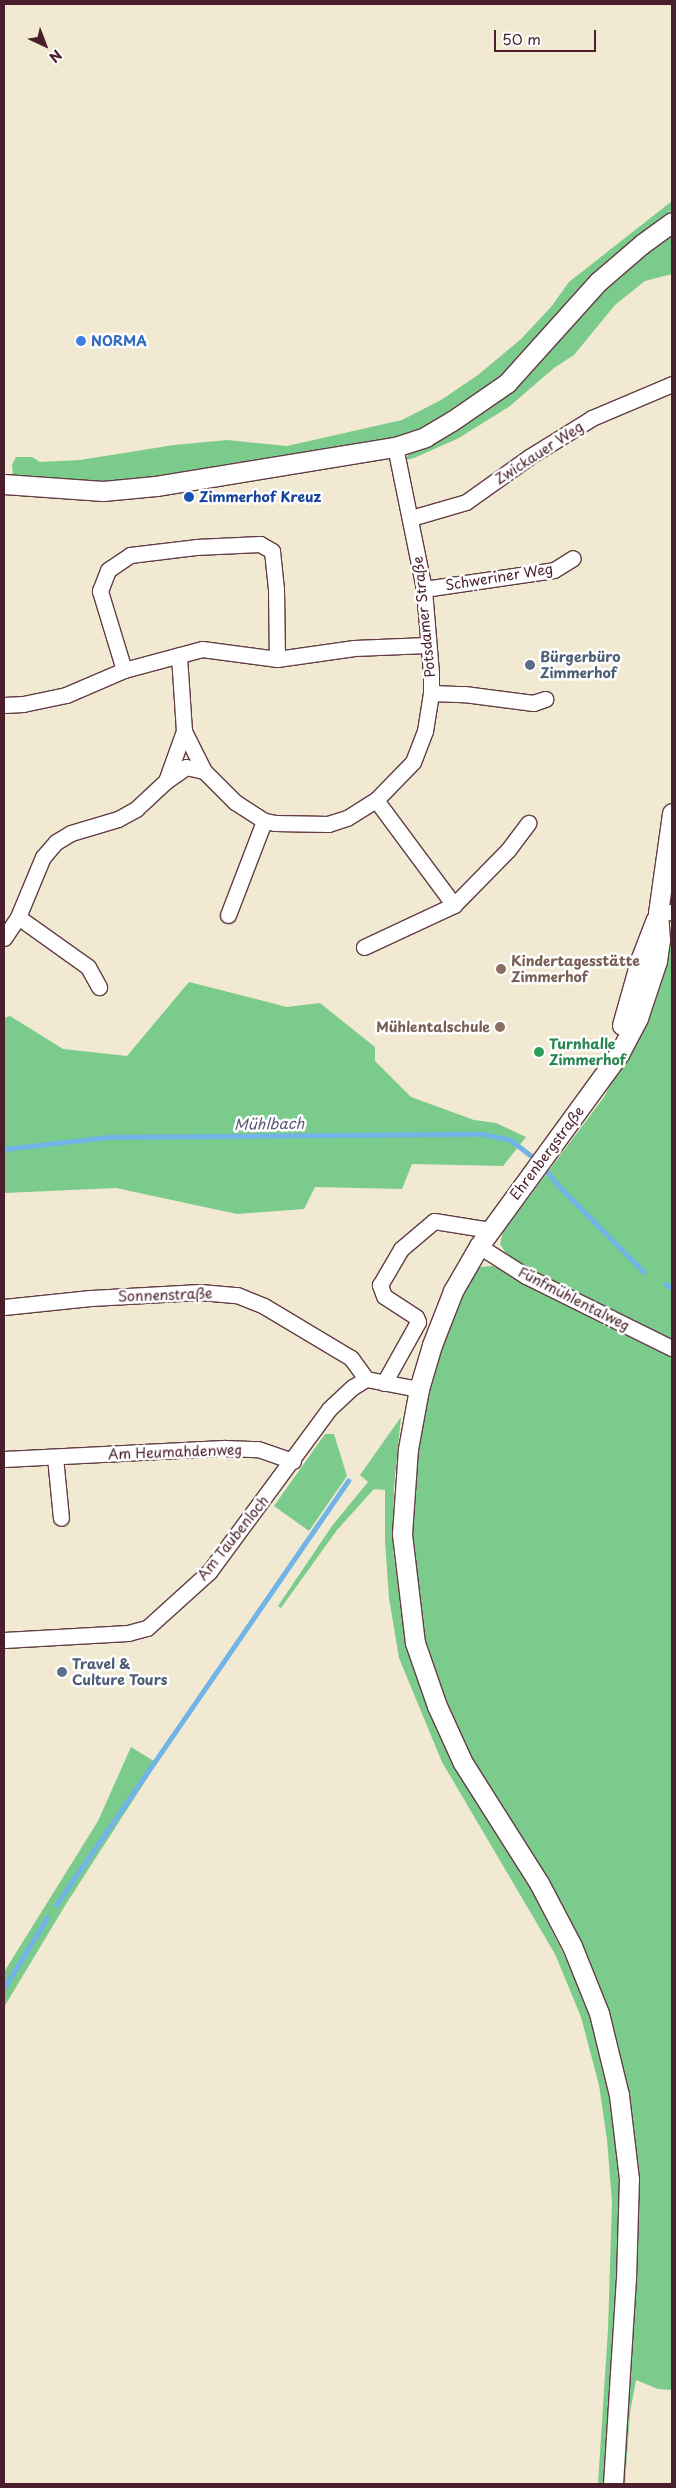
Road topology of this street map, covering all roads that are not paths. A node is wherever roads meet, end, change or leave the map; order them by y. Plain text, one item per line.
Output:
1 (672, 222) edge
2 (670, 385) edge
3 (396, 447) junction
4 (4, 484) edge
5 (411, 518) junction
6 (573, 558) dead end
7 (424, 589) junction
8 (427, 646) junction
9 (179, 655) junction
10 (277, 659) junction
11 (124, 670) junction
12 (431, 693) junction
13 (546, 699) dead end
14 (4, 705) edge
15 (184, 730) junction
16 (204, 771) junction
17 (166, 781) junction
18 (376, 800) junction
19 (672, 813) edge
20 (264, 821) junction
21 (528, 823) dead end
22 (454, 906) junction
23 (665, 913) edge
24 (228, 915) dead end
25 (18, 917) junction
26 (4, 938) edge
27 (364, 947) dead end
28 (100, 987) dead end
29 (490, 1230) junction
30 (479, 1246) junction
31 (4, 1307) edge
32 (672, 1348) edge
33 (366, 1379) junction
34 (384, 1382) junction
35 (419, 1389) junction
36 (55, 1457) junction
37 (4, 1459) edge
38 (293, 1461) junction
39 (61, 1518) dead end
40 (4, 1640) edge
41 (613, 2484) edge

1 - 3 street
2 - 5 street, Zwickauer Weg
3 - 4 street
3 - 5 street, Potsdamer Straße
5 - 7 street, Potsdamer Straße
6 - 7 street, Schweriner Weg
7 - 8 street, Potsdamer Straße
8 - 10 street
8 - 12 street, Potsdamer Straße
9 - 10 street
9 - 11 street
9 - 15 street
10 - 11 street
11 - 14 street
12 - 13 street
12 - 18 street, Potsdamer Straße
15 - 16 street, Potsdamer Straße
15 - 17 street
16 - 17 street
16 - 20 street, Potsdamer Straße
17 - 25 street
18 - 20 street, Potsdamer Straße
18 - 22 street
19 - 23 street, Ehrenbergstraße
20 - 24 street
21 - 22 street
22 - 27 street
23 - 29 street, Ehrenbergstraße
25 - 26 street
25 - 28 street
29 - 30 street, Ehrenbergstraße
29 - 34 street
30 - 32 street, Fünfmühlentalweg
30 - 35 street, Ehrenbergstraße
31 - 33 street, Sonnenstraße
33 - 34 street
33 - 38 street, Am Taubenloch
34 - 35 street
35 - 41 street, Ehrenbergstraße
36 - 37 street, Am Heumahdenweg
36 - 38 street, Am Heumahdenweg
36 - 39 street
38 - 40 street, Am Taubenloch

